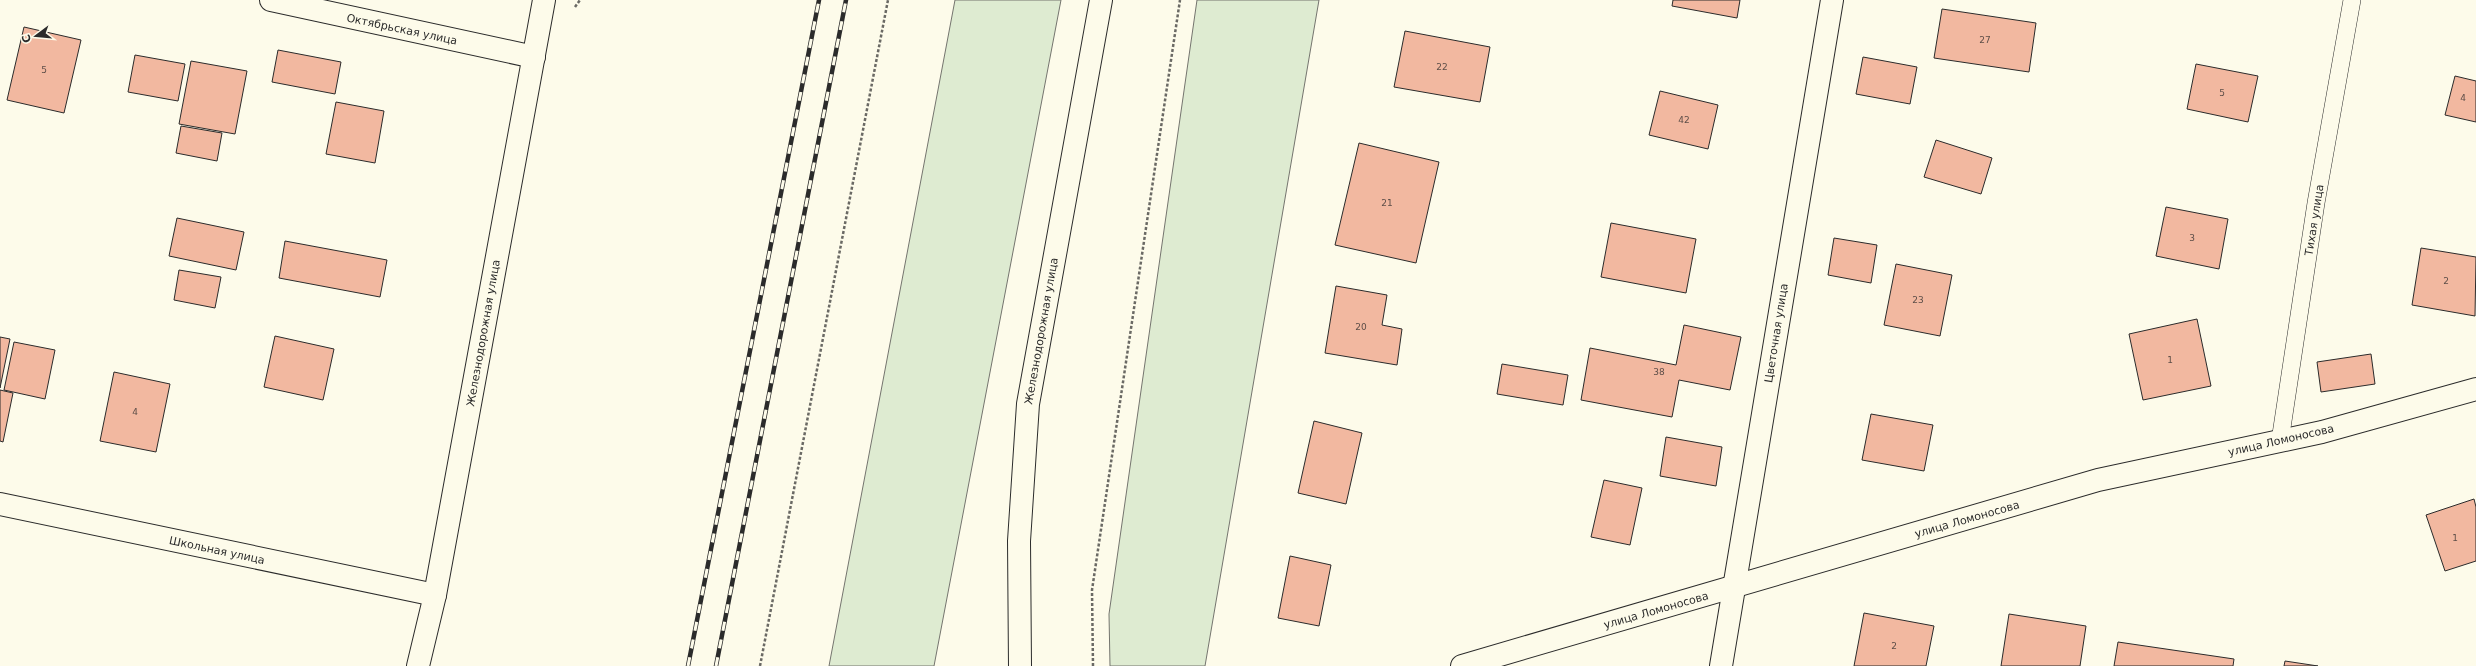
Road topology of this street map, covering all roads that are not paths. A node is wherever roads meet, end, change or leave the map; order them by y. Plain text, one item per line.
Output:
1 (271, 0) edge
2 (544, 0) edge
3 (1101, 0) edge
4 (1832, 0) edge
5 (2352, 0) edge
6 (534, 57) junction
7 (2476, 389) edge
8 (2280, 440) junction
9 (0, 504) edge
10 (1733, 588) junction
11 (435, 595) junction
12 (418, 666) edge
13 (1020, 666) edge
14 (1462, 666) edge
15 (1721, 666) edge

1 - 6 street, Октябрьская улица
2 - 6 street, Железнодорожная улица
3 - 13 street, Железнодорожная улица
4 - 10 street, Цветочная улица
5 - 8 lane, Тихая улица
6 - 11 street, Железнодорожная улица
7 - 8 street, улица Ломоносова
8 - 10 street, улица Ломоносова
9 - 11 street, Школьная улица
10 - 14 street, улица Ломоносова
10 - 15 street, Цветочная улица
11 - 12 street, Железнодорожная улица

